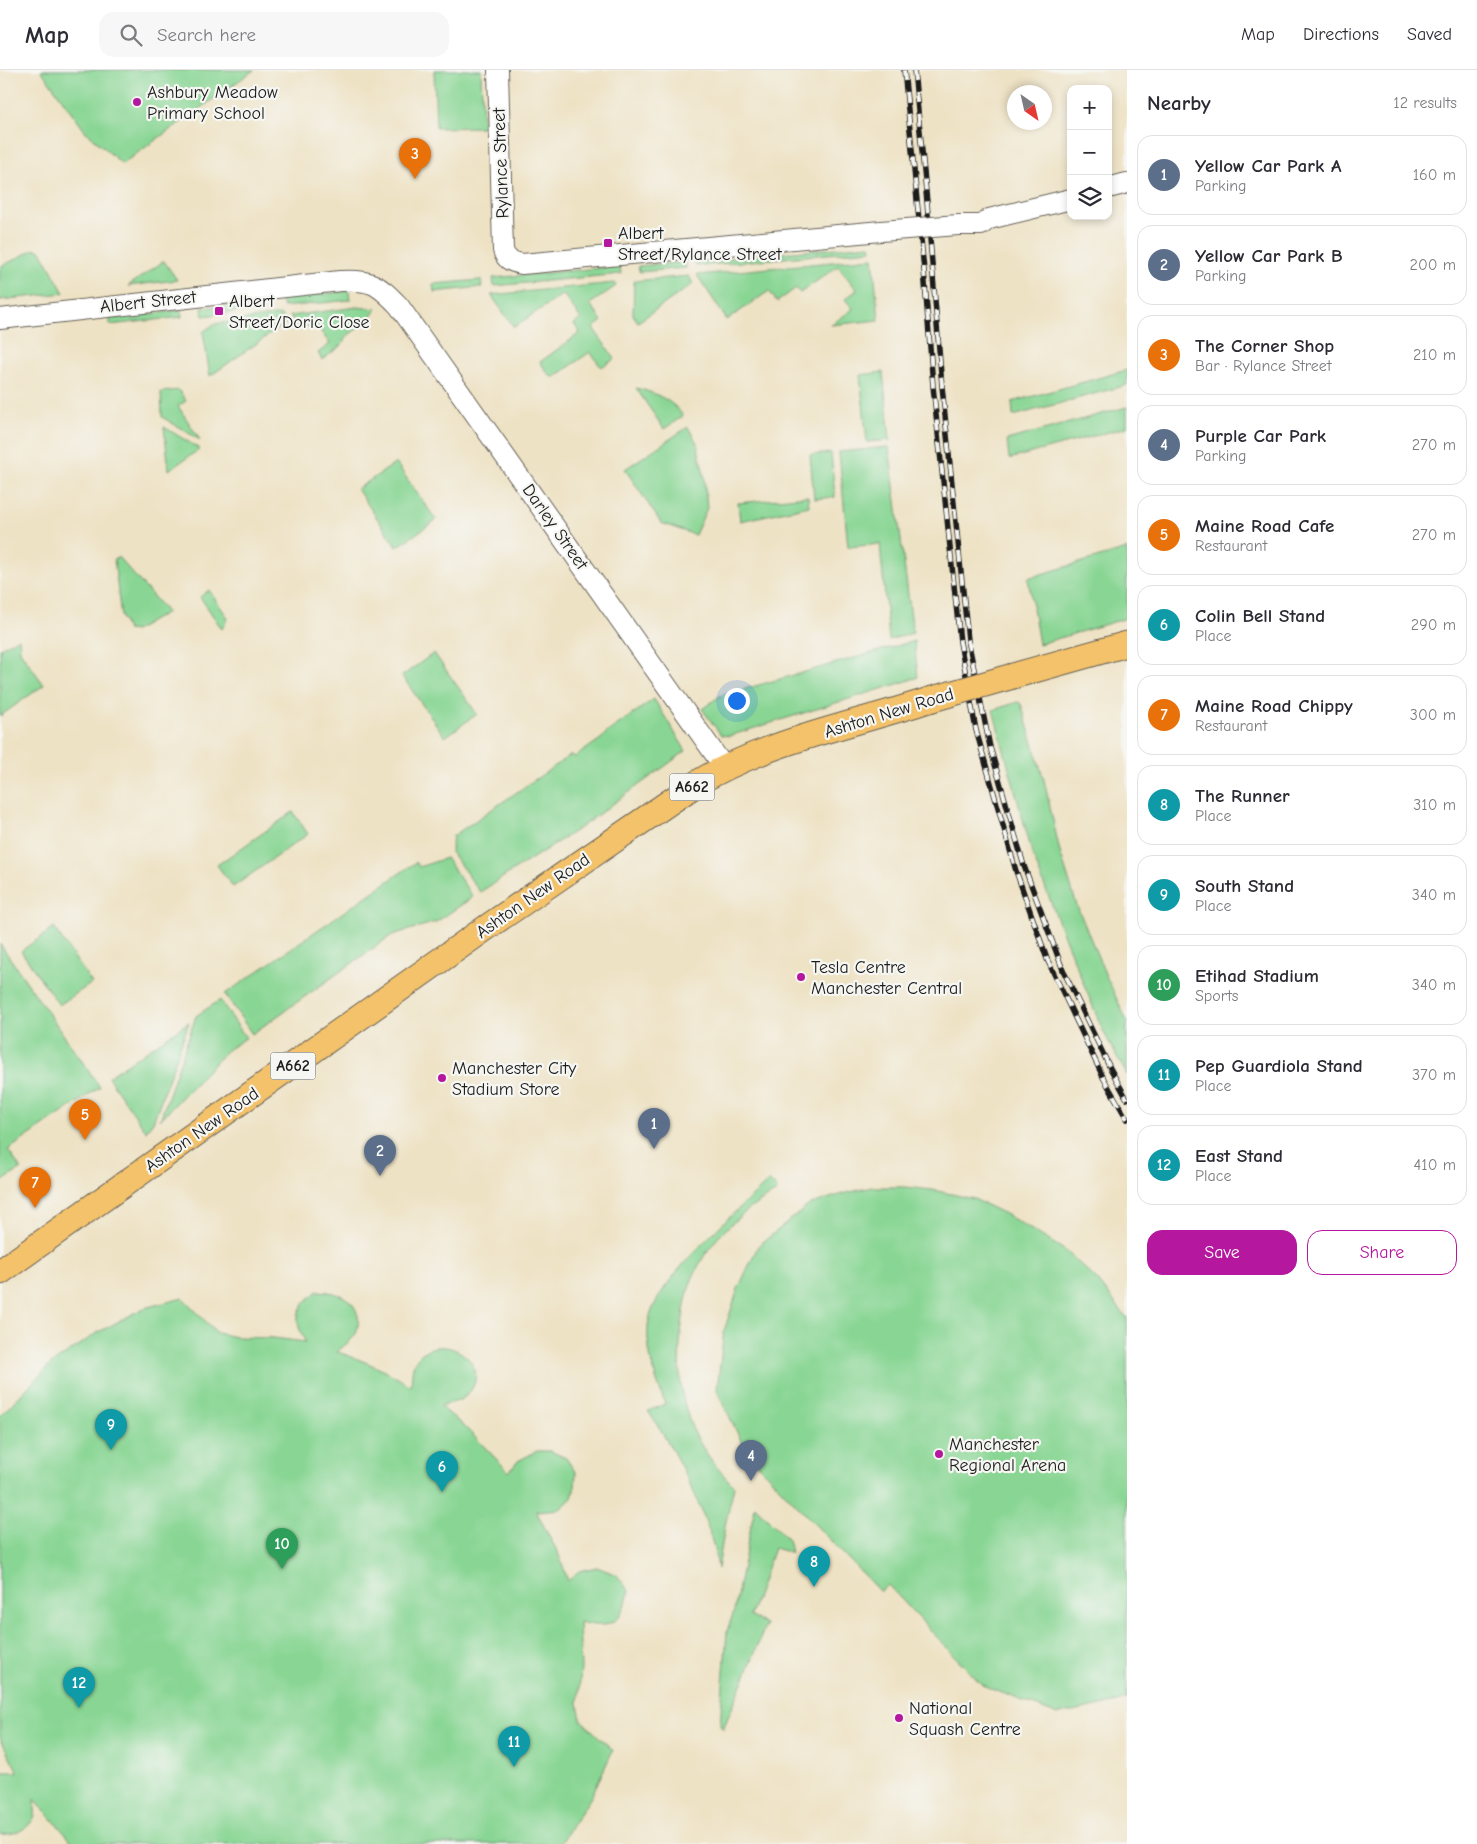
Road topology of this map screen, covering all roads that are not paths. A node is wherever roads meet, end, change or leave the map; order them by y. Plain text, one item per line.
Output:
1 (498, 70) edge
2 (1127, 183) edge
3 (1112, 187) edge
4 (1067, 199) edge
5 (383, 289) joint
6 (0, 319) edge
7 (1127, 644) edge
8 (724, 767) junction
9 (0, 1272) edge

1 - 4 street, Rylance Street, bridge
2 - 3 street
5 - 6 street, Albert Street
5 - 8 street, Darley Street
7 - 8 main road, Ashton New Road / A662, bridge
8 - 9 main road, Ashton New Road / A662

